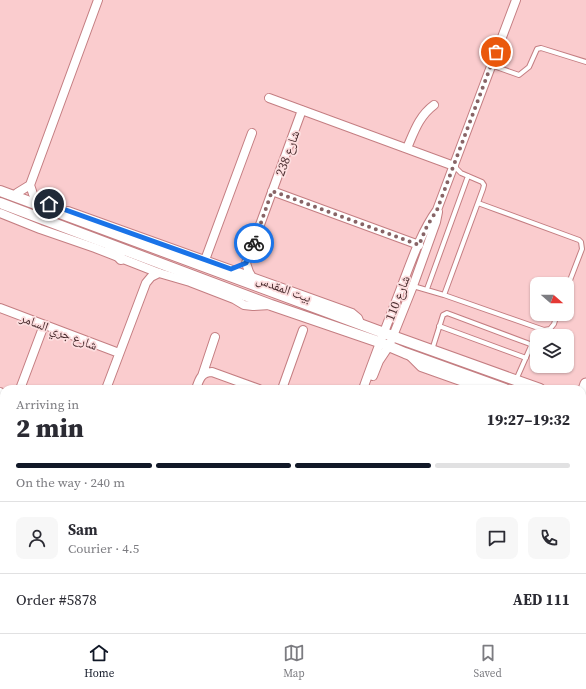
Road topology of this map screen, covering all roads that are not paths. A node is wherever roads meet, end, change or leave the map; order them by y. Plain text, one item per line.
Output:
1 (98, 0) edge
2 (516, 0) edge
3 (586, 62) edge
4 (491, 65) junction
5 (270, 98) dead end
6 (434, 105) dead end
7 (302, 110) junction
8 (252, 133) dead end
9 (407, 148) junction
10 (454, 166) junction
11 (468, 176) junction
12 (30, 185) junction
13 (0, 186) edge
14 (0, 191) edge
15 (272, 191) junction
16 (18, 193) junction
17 (36, 199) junction
18 (0, 203) edge
19 (478, 203) junction
20 (437, 210) junction
21 (60, 211) junction
22 (0, 213) edge
23 (106, 243) junction
24 (419, 245) junction
25 (121, 259) junction
26 (205, 260) junction
27 (246, 263) junction
28 (141, 266) junction
29 (231, 269) junction
30 (159, 273) junction
31 (252, 277) junction
32 (571, 277) edge
33 (146, 283) junction
34 (413, 286) junction
35 (427, 289) junction
36 (444, 295) junction
37 (270, 305) junction
38 (0, 308) edge
39 (555, 321) edge
40 (360, 324) junction
41 (44, 325) junction
42 (439, 326) junction
43 (303, 330) dead end
44 (215, 336) dead end
45 (386, 339) junction
46 (432, 350) junction
47 (119, 353) junction
48 (405, 353) junction
49 (526, 358) junction
50 (205, 374) junction
51 (516, 380) junction
52 (22, 385) edge
53 (107, 385) edge
54 (198, 385) edge
55 (248, 385) edge
56 (283, 385) edge
57 (365, 385) edge
58 (369, 385) edge
59 (473, 385) edge
60 (494, 385) edge
61 (529, 385) edge

1 - 12 street
2 - 4 street, شارع 110
3 - 4 lane
4 - 10 street, شارع 110
5 - 7 street
6 - 9 street
7 - 9 street
7 - 15 street, شارع 238
8 - 26 street
9 - 10 street
10 - 11 lane
10 - 20 street, شارع 110
11 - 19 lane
11 - 35 lane
12 - 16 street
12 - 17 street
13 - 16 street, بيت المقدس
14 - 21 street, بيت المقدس
15 - 24 street
15 - 27 street, شارع 238
16 - 17 street, بيت المقدس
17 - 21 street, بيت المقدس
18 - 23 street, بيت المقدس
19 - 32 lane
19 - 36 lane
20 - 24 street, شارع 110
20 - 34 street, شارع 110
21 - 26 street, بيت المقدس
21 - 40 street, بيت المقدس
22 - 25 street, بيت المقدس
23 - 25 street
23 - 37 street, بيت المقدس
24 - 45 street, شارع 110
25 - 28 street, بيت المقدس
26 - 29 street, بيت المقدس
27 - 29 street
27 - 31 street
28 - 30 street, بيت المقدس
28 - 33 street
29 - 31 street, بيت المقدس
30 - 33 street
30 - 37 street, بيت المقدس
31 - 40 street, بيت المقدس
33 - 47 street
34 - 35 lane
34 - 45 street, شارع 110
35 - 36 lane
36 - 39 lane
37 - 45 street, بيت المقدس
38 - 41 street, شارع جري السامر
40 - 45 street, بيت المقدس
41 - 47 street, شارع جري السامر
41 - 52 street
42 - 46 lane
42 - 49 lane
42 - 49 lane
43 - 56 street
44 - 50 street
45 - 46 street, بيت المقدس
45 - 48 street, بيت المقدس
45 - 57 street, شارع 110
45 - 58 street, شارع 110
46 - 51 street, بيت المقدس
47 - 53 street
48 - 59 street, بيت المقدس
48 - 60 street, بيت المقدس
49 - 51 lane
50 - 54 street
50 - 55 street
51 - 61 street, بيت المقدس

